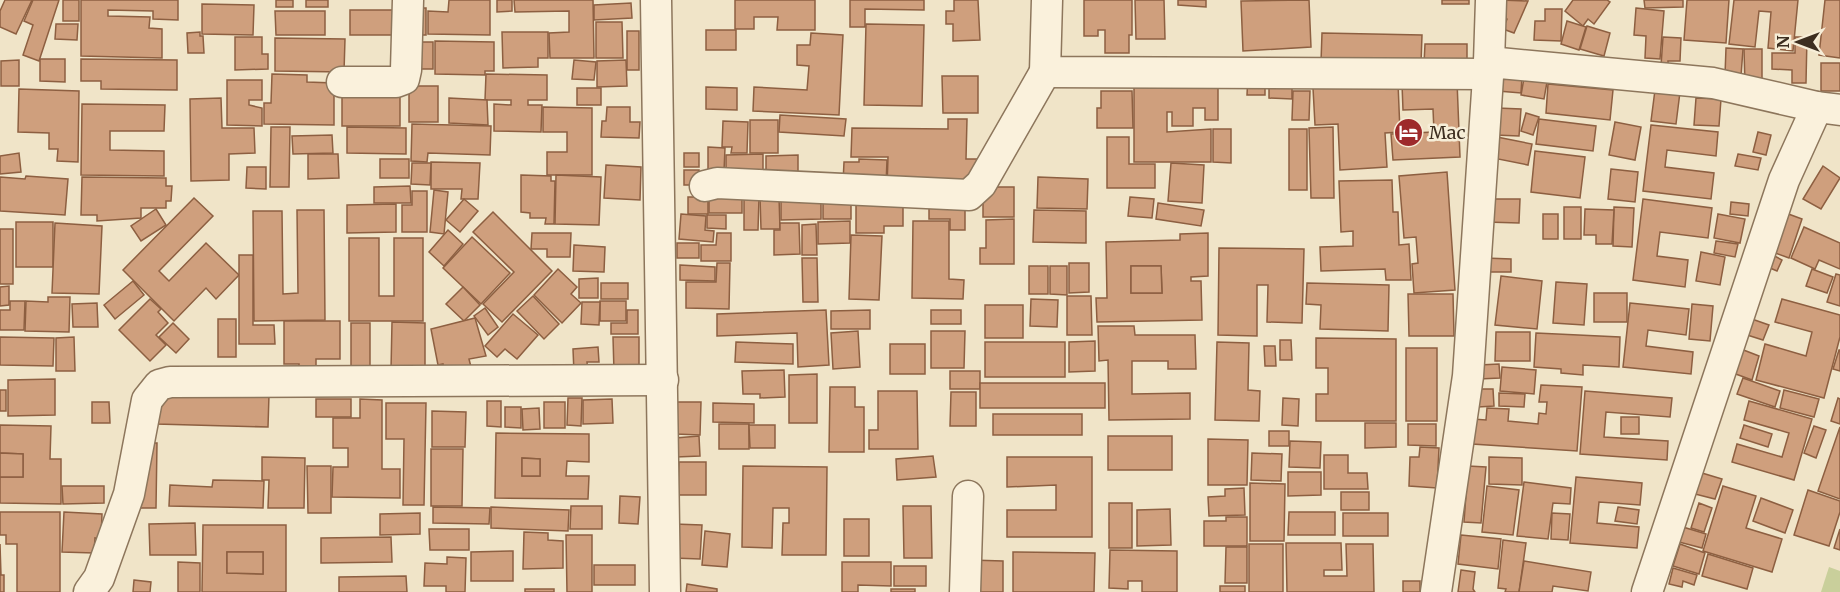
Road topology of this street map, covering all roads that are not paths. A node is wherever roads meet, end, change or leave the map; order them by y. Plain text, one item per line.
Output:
1 (408, 0) edge
2 (656, 0) edge
3 (1047, 0) edge
4 (1491, 0) edge
5 (1489, 68) junction
6 (1045, 72) junction
7 (342, 82) dead end
8 (1829, 109) edge
9 (705, 186) dead end
10 (663, 380) junction
11 (968, 496) dead end
12 (88, 592) edge
13 (665, 592) edge
14 (965, 592) edge
15 (1436, 592) edge
16 (1647, 592) edge

1 - 7 street
2 - 10 street
3 - 6 street
4 - 5 street
5 - 6 street
5 - 8 street
5 - 15 street
6 - 9 street
8 - 16 street
10 - 12 street
10 - 13 street
11 - 14 street

